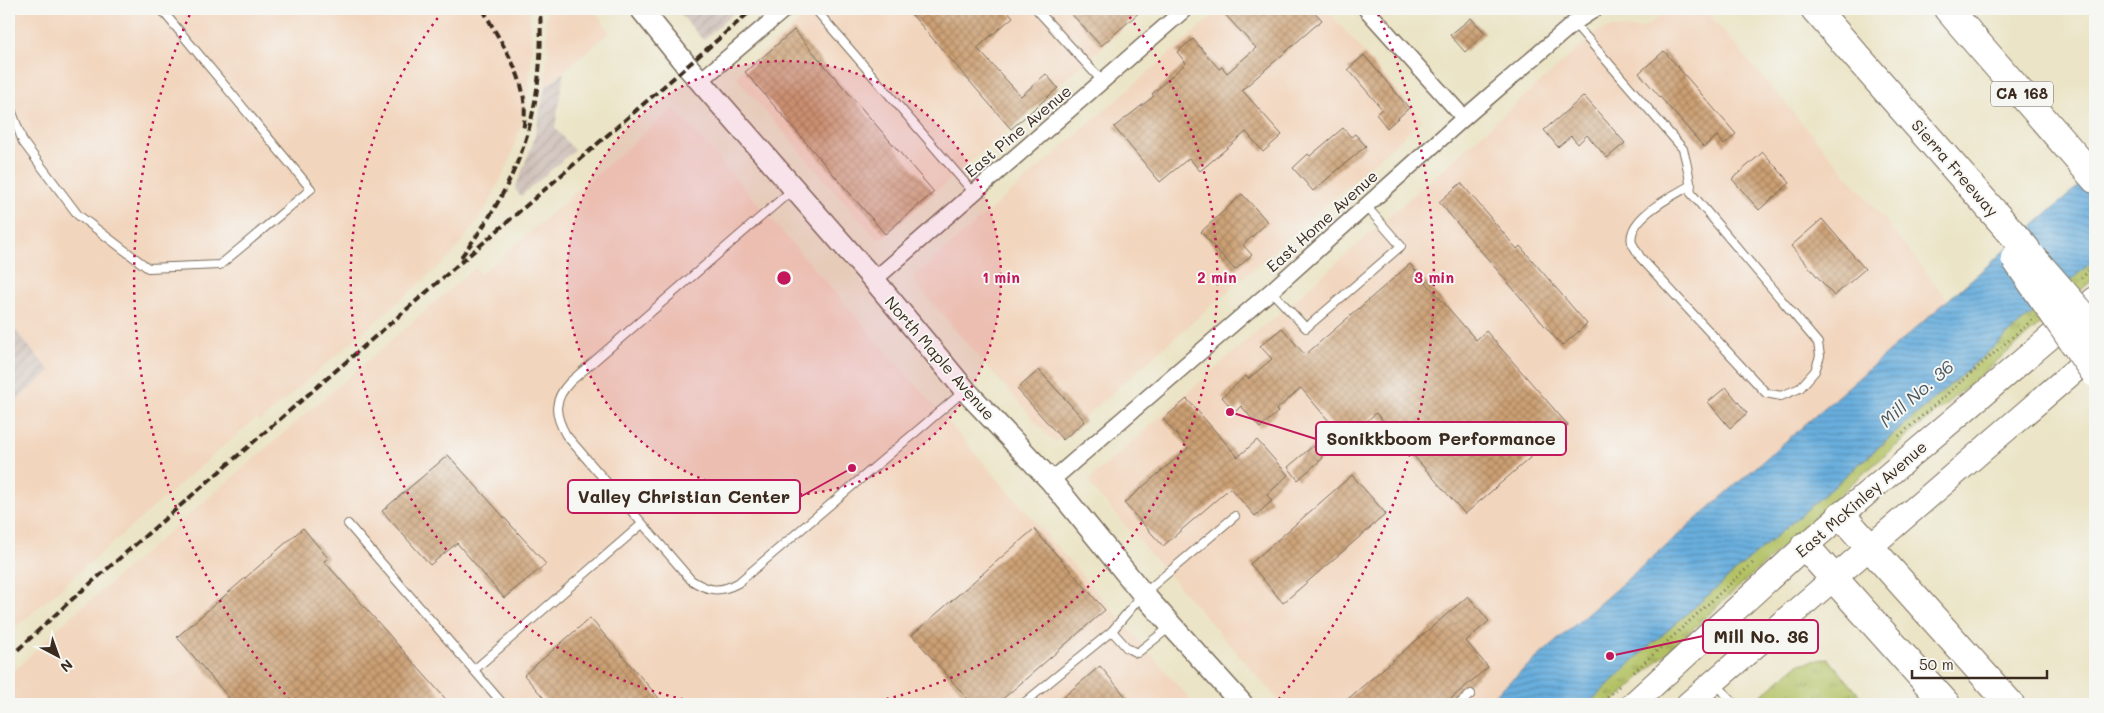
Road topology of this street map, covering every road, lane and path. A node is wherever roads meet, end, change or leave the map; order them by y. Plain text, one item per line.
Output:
1 (161, 9) edge
2 (641, 9) edge
3 (785, 9) edge
4 (815, 9) edge
5 (1038, 9) edge
6 (1185, 9) edge
7 (1366, 9) edge
8 (1595, 9) edge
9 (1815, 9) edge
10 (1948, 9) edge
11 (1574, 23) junction
12 (1973, 37) junction
13 (700, 80) junction
14 (1103, 82) junction
15 (9, 104) edge
16 (1464, 118) junction
17 (2095, 156) edge
18 (2095, 179) edge
19 (1691, 185) junction
20 (794, 189) junction
21 (973, 192) junction
22 (1366, 206) junction
23 (2021, 254) junction
24 (874, 280) junction
25 (1271, 291) junction
26 (2095, 300) edge
27 (2095, 329) edge
28 (2095, 353) edge
29 (2095, 373) edge
30 (965, 390) junction
31 (1051, 481) junction
32 (1841, 515) junction
33 (1235, 516) dead end
34 (348, 524) dead end
35 (642, 524) junction
36 (1805, 546) junction
37 (1870, 548) junction
38 (1834, 578) junction
39 (1144, 594) junction
40 (1171, 626) junction
41 (1112, 631) junction
42 (474, 670) junction
43 (1714, 682) junction
44 (1471, 694) dead end
45 (1024, 703) edge
46 (503, 704) edge
47 (1242, 704) edge
48 (1459, 704) edge
49 (1633, 704) edge
50 (1688, 704) edge
51 (1734, 704) edge
52 (1946, 704) edge
53 (2010, 704) edge

1 - 15 lane
2 - 13 street, North Maple Avenue
3 - 13 street
4 - 21 lane
5 - 14 lane
6 - 14 street, East Pine Avenue
7 - 16 street
8 - 11 street, East Home Avenue
9 - 23 highway, Sierra Freeway
10 - 12 highway, CA 168
11 - 16 street, East Home Avenue
11 - 19 lane
12 - 17 highway
12 - 18 highway, CA 168
13 - 20 street, North Maple Avenue
14 - 21 street, East Pine Avenue
16 - 22 street, East Home Avenue
19 - 19 lane
20 - 24 street, North Maple Avenue
20 - 35 lane
21 - 24 street, East Pine Avenue
22 - 25 street, East Home Avenue
22 - 25 lane
23 - 27 highway, Sierra Freeway, bridge
23 - 29 highway, bridge
24 - 30 street, North Maple Avenue
25 - 31 street, East Home Avenue
26 - 32 main road, East McKinley Avenue
28 - 37 main road
30 - 31 street, North Maple Avenue
30 - 35 lane
31 - 39 street, North Maple Avenue
32 - 36 main road, East McKinley Avenue
32 - 37 highway
33 - 39 lane
34 - 42 lane
35 - 42 lane
36 - 38 highway
36 - 49 main road, East McKinley Avenue
37 - 38 main road
37 - 53 highway
38 - 43 main road
38 - 52 highway
39 - 40 street, North Maple Avenue
39 - 41 lane
40 - 41 lane
40 - 47 street, North Maple Avenue
41 - 45 lane
42 - 46 lane
43 - 50 main road
43 - 51 lane
44 - 48 lane

